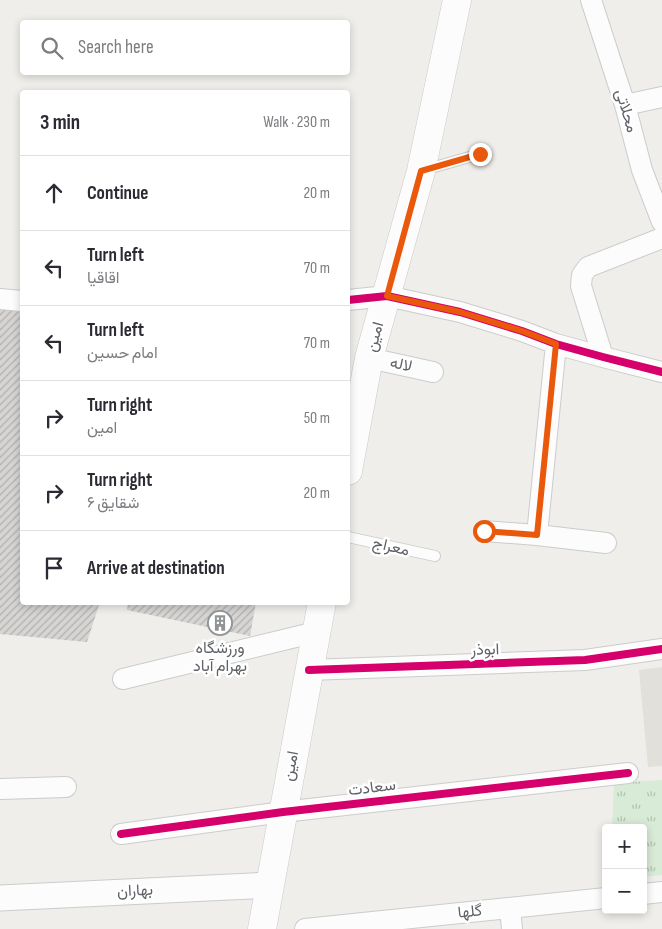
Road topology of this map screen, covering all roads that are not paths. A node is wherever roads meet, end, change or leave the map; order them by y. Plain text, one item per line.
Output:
1 (458, 0) edge
2 (591, 0) edge
3 (662, 97) edge
4 (625, 105) junction
5 (480, 154) dead end
6 (421, 171) junction
7 (662, 222) edge
8 (662, 238) edge
9 (387, 296) junction
10 (0, 299) edge
11 (350, 300) edge
12 (20, 301) edge
13 (556, 344) junction
14 (603, 357) junction
15 (369, 358) junction
16 (433, 372) dead end
17 (662, 372) edge
18 (350, 460) edge
19 (484, 531) dead end
20 (537, 535) junction
21 (350, 537) edge
22 (606, 543) dead end
23 (435, 556) dead end
24 (321, 605) edge
25 (316, 632) junction
26 (662, 649) edge
27 (309, 670) junction
28 (123, 679) dead end
29 (628, 772) dead end
30 (66, 787) dead end
31 (0, 789) edge
32 (282, 812) junction
33 (121, 834) dead end
34 (270, 885) junction
35 (662, 892) edge
36 (647, 894) edge
37 (0, 898) edge
38 (602, 898) edge
39 (510, 908) junction
40 (262, 929) edge
41 (305, 929) edge
42 (512, 929) edge

1 - 6 main road, امین
2 - 4 street, محلاتی
3 - 4 street
4 - 7 street, محلاتی
5 - 6 lane
6 - 9 main road, امین
8 - 14 street
9 - 11 street
9 - 13 street
9 - 15 main road, امین
10 - 12 street
13 - 14 street
13 - 20 street
14 - 17 street
15 - 16 street, لاله
15 - 18 main road, امین
19 - 20 street
20 - 22 street
21 - 23 lane, معراج
24 - 25 main road, امین
25 - 27 main road, امین
25 - 28 street
26 - 27 street, ابوذر
27 - 32 main road, امین
29 - 32 street, سعادت
30 - 31 street
32 - 33 street, سعادت
32 - 34 main road, امین
34 - 37 street, بهاران
34 - 40 main road, امین
35 - 36 street
38 - 39 street, گلها
39 - 41 street, گلها
39 - 42 street

